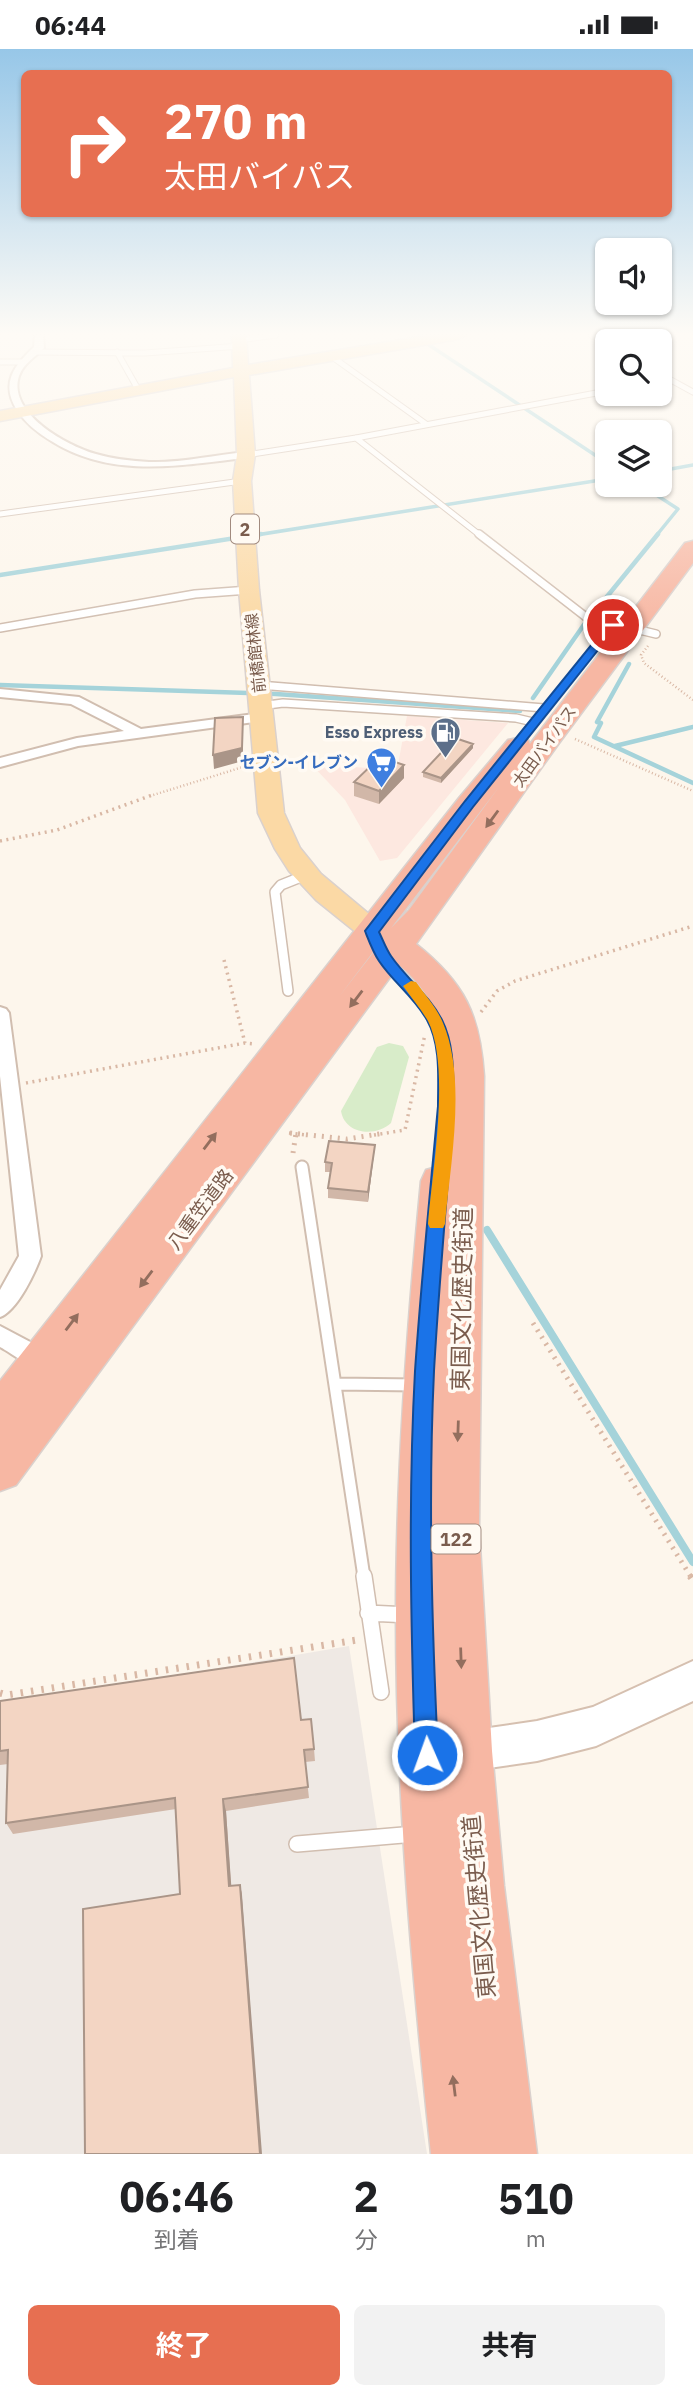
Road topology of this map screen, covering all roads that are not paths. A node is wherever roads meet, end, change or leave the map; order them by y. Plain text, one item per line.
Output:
1 (52, 433) edge
2 (245, 433) edge
3 (380, 433) edge
4 (356, 438) junction
5 (246, 455) junction
6 (242, 481) junction
7 (0, 515) edge
8 (693, 526) edge
9 (693, 548) edge
10 (248, 590) junction
11 (0, 628) edge
12 (634, 629) junction
13 (0, 693) edge
14 (259, 699) junction
15 (544, 721) junction
16 (138, 733) junction
17 (0, 763) edge
18 (306, 875) junction
19 (385, 945) junction
20 (288, 991) dead end
21 (0, 1013) edge
22 (297, 1164) road end
23 (0, 1308) edge
24 (0, 1336) edge
25 (43, 1360) junction
26 (336, 1384) junction
27 (424, 1385) junction
28 (0, 1415) edge
29 (0, 1470) edge
30 (368, 1613) junction
31 (421, 1616) junction
32 (693, 1681) edge
33 (381, 1692) dead end
34 (446, 1753) junction
35 (430, 1833) junction
36 (297, 1844) dead end
37 (463, 2154) edge
38 (505, 2154) edge

1 - 5 street
2 - 5 main road, 前橋館林線 / 2
3 - 4 lane
4 - 5 lane
4 - 12 lane
5 - 6 main road, 前橋館林線 / 2
6 - 7 lane
6 - 10 main road, 前橋館林線 / 2
8 - 12 highway, 太田バイパス
9 - 12 highway, 太田バイパス
10 - 11 lane
10 - 14 main road, 前橋館林線 / 2
12 - 15 highway, 太田バイパス
13 - 16 street
14 - 15 lane
14 - 15 lane
14 - 16 street
14 - 18 main road, 前橋館林線 / 2
15 - 19 highway, 太田バイパス
16 - 17 street
18 - 19 main road, 前橋館林線 / 2
18 - 20 lane
25 -> 19 highway, 八重笠道路
19 - 27 highway, 東国文化歴史街道 / 122
19 -> 29 highway, 八重笠道路
19 -> 34 highway, 東国文化歴史街道 / 122
21 - 23 street
22 - 26 lane
24 - 25 street
25 - 28 highway, 八重笠道路
26 - 27 lane
26 - 30 lane
27 - 31 highway, 東国文化歴史街道 / 122
30 - 31 lane
30 - 33 lane
31 - 34 highway, 東国文化歴史街道 / 122
32 - 34 street
34 - 35 highway, 東国文化歴史街道 / 122
34 - 38 highway, 東国文化歴史街道 / 122
35 - 36 lane
37 -> 35 highway, 東国文化歴史街道 / 122

